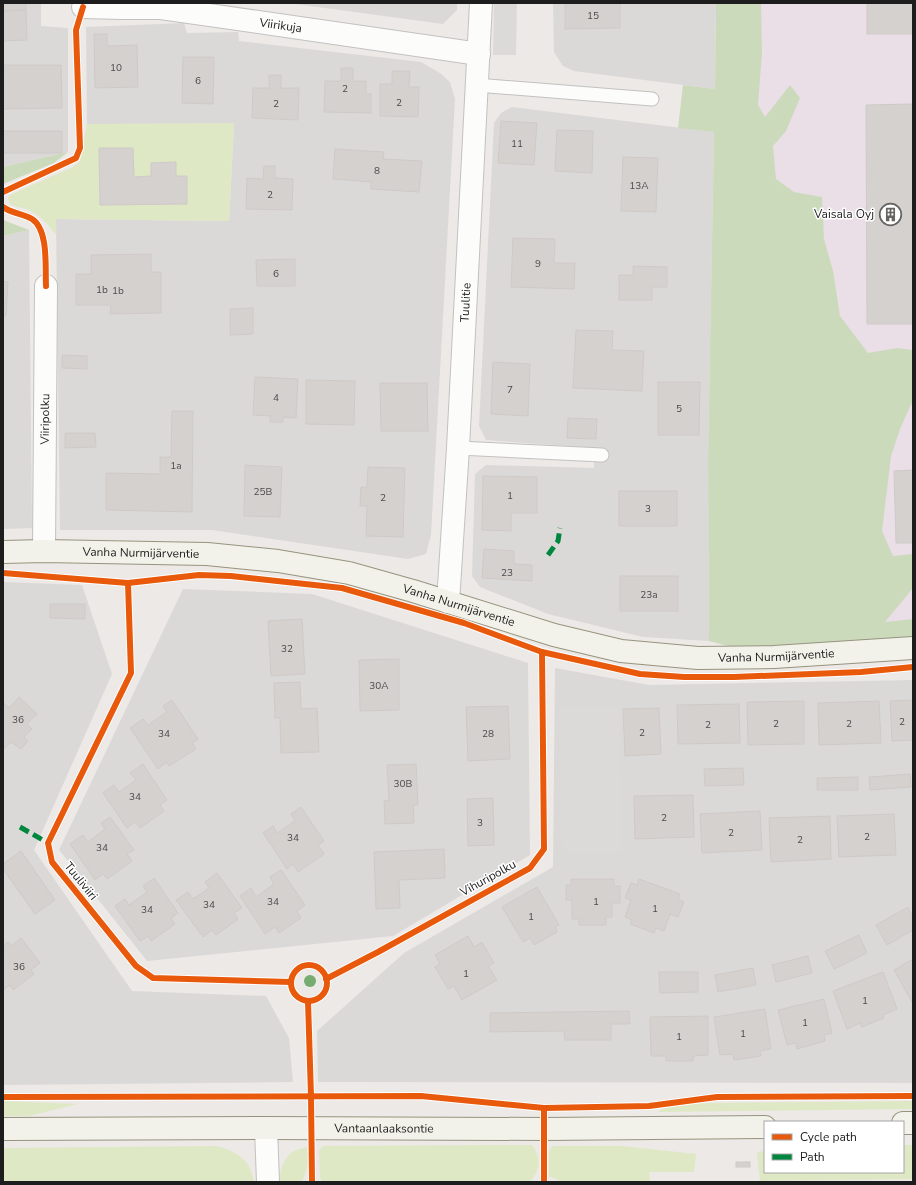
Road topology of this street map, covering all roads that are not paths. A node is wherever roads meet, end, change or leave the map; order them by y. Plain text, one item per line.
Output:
1 (480, 3) edge
2 (83, 7) dead end
3 (479, 54) junction
4 (476, 85) junction
5 (652, 99) dead end
6 (46, 286) dead end
7 (458, 448) junction
8 (602, 455) dead end
9 (44, 551) junction
10 (3, 552) edge
11 (448, 602) junction
12 (913, 648) edge
13 (764, 1127) edge
14 (266, 1128) junction
15 (3, 1129) edge
16 (268, 1182) edge

1 - 3 street, Tuulitie
2 - 3 street, Viirikuja
3 - 4 street, Tuulitie
4 - 5 lane
4 - 7 street, Tuulitie
6 - 9 street, Viiripolku
7 - 8 lane
7 - 11 street, Tuulitie
9 - 10 street, Vanha Nurmijärventie
9 - 11 street, Vanha Nurmijärventie
11 - 12 street, Vanha Nurmijärventie
13 - 14 street, Vantaanlaaksontie
14 - 15 street, Vantaanlaaksontie
14 - 16 street

